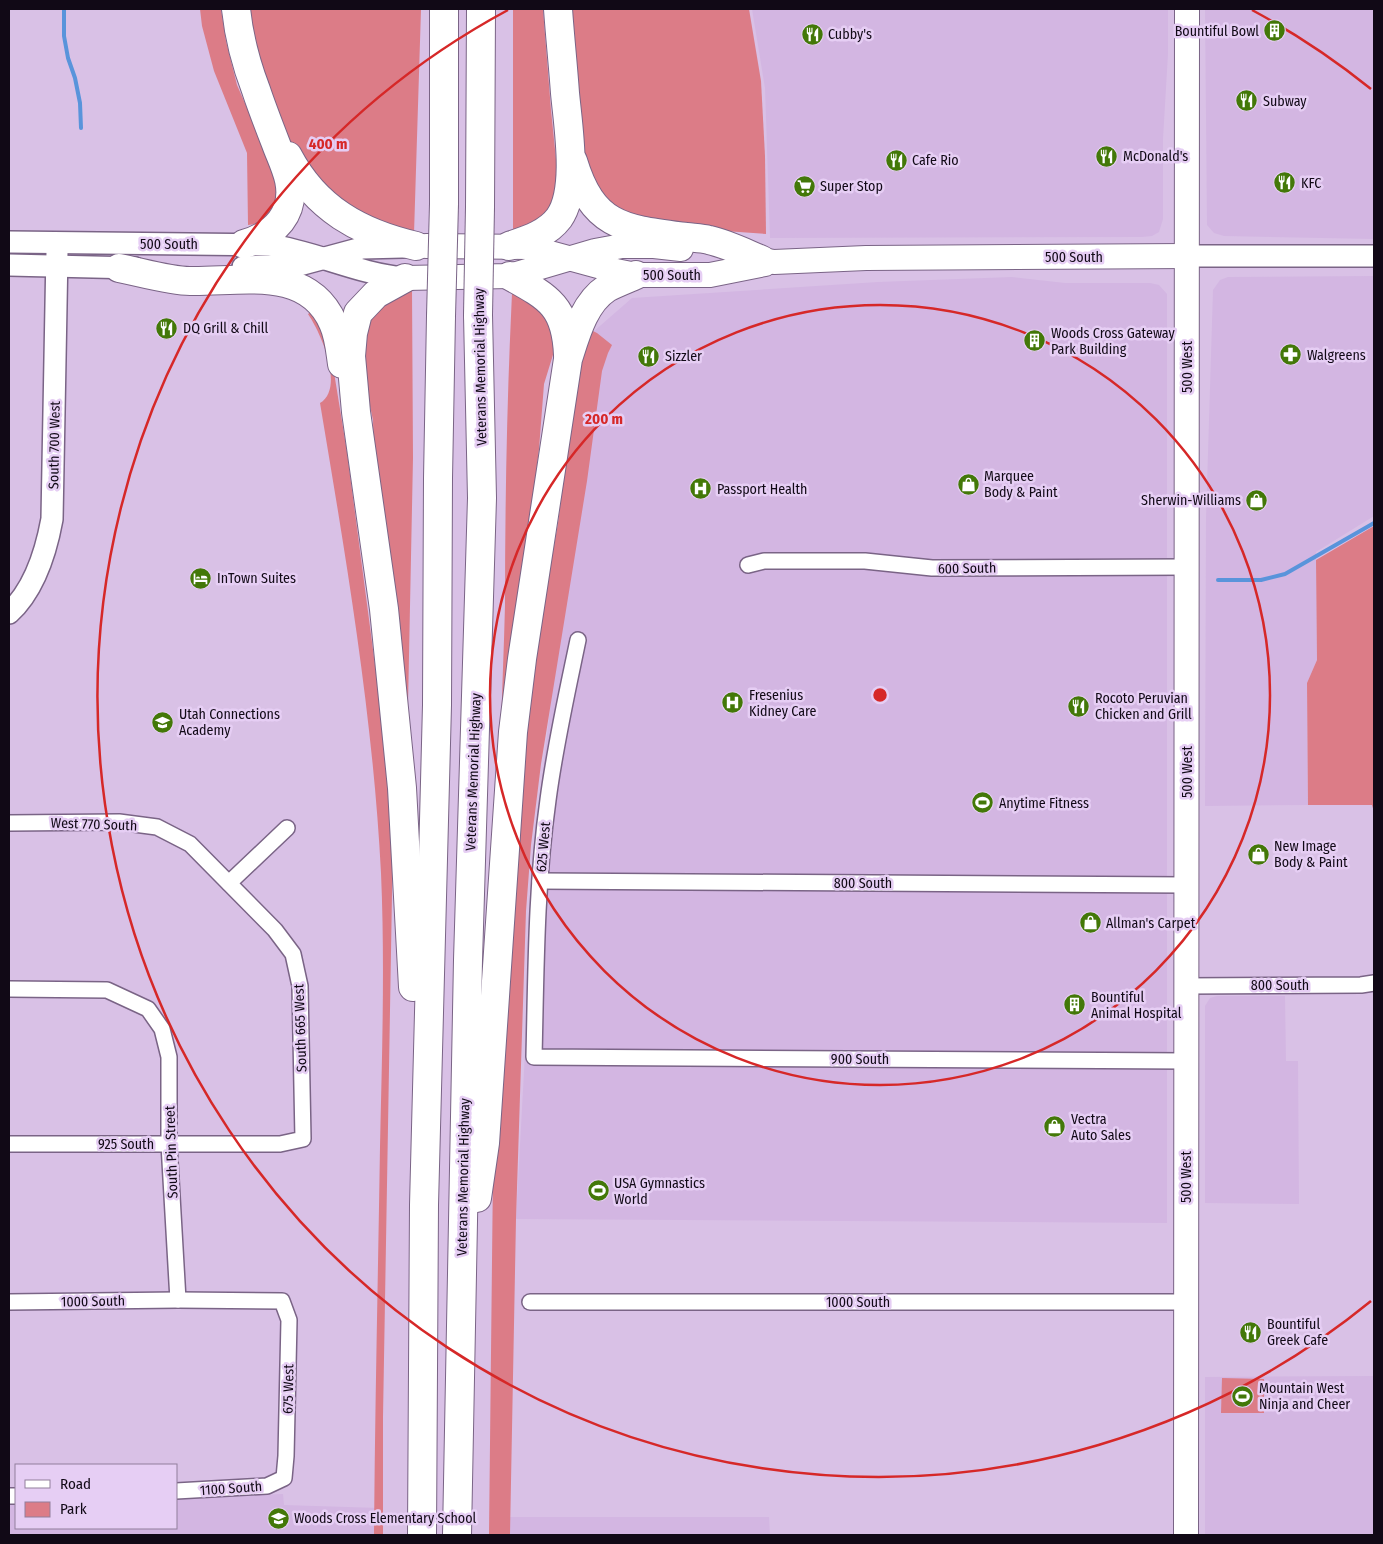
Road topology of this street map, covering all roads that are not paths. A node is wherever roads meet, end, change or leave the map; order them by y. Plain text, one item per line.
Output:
1 (236, 9) edge
2 (444, 9) edge
3 (481, 9) edge
4 (558, 9) edge
5 (1187, 9) edge
6 (265, 113) junction
7 (570, 152) junction
8 (9, 242) edge
9 (57, 243) junction
10 (244, 244) junction
11 (416, 246) junction
12 (510, 246) junction
13 (1188, 256) junction
14 (1374, 256) edge
15 (327, 259) junction
16 (571, 259) junction
17 (768, 261) junction
18 (9, 265) edge
19 (56, 266) junction
20 (119, 268) junction
21 (636, 275) junction
22 (510, 276) junction
23 (404, 278) junction
24 (568, 359) junction
25 (360, 433) junction
26 (748, 565) dead end
27 (1187, 567) junction
28 (9, 613) edge
29 (578, 640) dead end
30 (9, 823) edge
31 (287, 828) dead end
32 (540, 882) junction
33 (229, 883) junction
34 (1186, 885) junction
35 (1374, 984) edge
36 (1186, 986) junction
37 (9, 989) edge
38 (534, 1057) joint
39 (1186, 1061) junction
40 (303, 1139) joint
41 (9, 1144) edge
42 (169, 1144) junction
43 (424, 1205) junction
44 (178, 1300) junction
45 (282, 1301) joint
46 (9, 1302) edge
47 (530, 1302) dead end
48 (1186, 1302) junction
49 (460, 1311) junction
50 (284, 1478) joint
51 (178, 1491) edge
52 (422, 1535) edge
53 (457, 1535) edge
54 (1186, 1535) edge

1 - 6 highway
2 - 43 highway, bridge
3 - 49 highway, Veterans Memorial Highway, bridge
4 - 7 highway
5 - 13 main road, 500 West
6 - 10 highway
6 - 11 highway
7 - 12 highway
7 - 17 highway
8 - 9 main road, 500 South
9 - 10 main road, 500 South
9 - 19 main road, South 700 West
10 - 15 main road, 500 South
11 - 12 main road, 500 South
11 - 15 main road, 500 South
12 - 16 main road, 500 South
13 - 14 main road, 500 South
13 - 17 main road, 500 South
13 - 27 main road, 500 West
15 - 20 main road, 500 South
15 - 23 main road, 500 South
16 - 17 main road, 500 South
16 - 21 main road, 500 South
16 - 22 main road, 500 South
17 - 21 main road, 500 South
18 - 19 main road, 500 South
19 - 20 main road, 500 South
19 - 28 main road, South 700 West
20 - 25 highway
21 - 24 highway
22 - 23 main road, 500 South
22 - 24 highway
23 - 25 highway
24 - 49 highway
25 - 43 highway
26 - 27 street, 600 South
27 - 34 main road, 500 West
29 - 32 street, 625 West
30 - 33 street, West 770 South
31 - 33 street
32 - 34 street, 800 South
32 - 38 street, 625 West
33 - 40 street, South 665 West
34 - 36 main road, 500 West
35 - 36 street, 800 South
36 - 39 main road, 500 West
37 - 42 street, South Pin Street
38 - 39 street, 900 South
39 - 48 main road, 500 West
40 - 42 street, 925 South
41 - 42 street, 925 South
42 - 44 street, South Pin Street
43 - 52 highway
44 - 45 street, 1000 South
44 - 46 street, 1000 South
45 - 50 street, 675 West
47 - 48 street, 1000 South
48 - 54 main road, 500 West
49 - 53 highway, Veterans Memorial Highway
50 - 51 street, 1100 South

